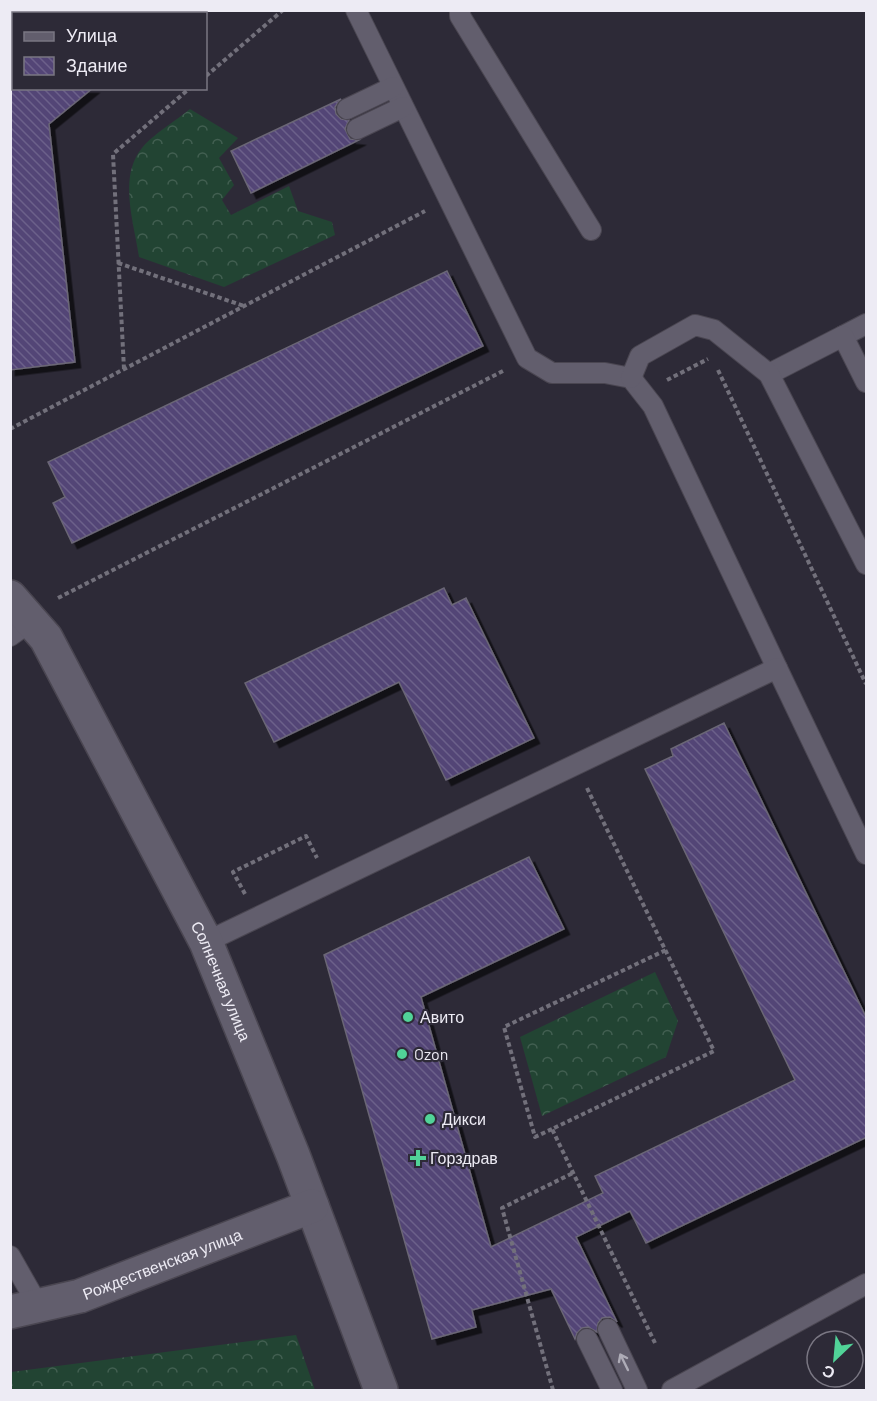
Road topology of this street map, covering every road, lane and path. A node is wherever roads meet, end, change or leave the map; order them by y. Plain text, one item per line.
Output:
1 (283, 10) edge
2 (356, 10) edge
3 (460, 10) edge
4 (207, 75) edge
5 (393, 87) junction
6 (188, 90) edge
7 (403, 107) junction
8 (347, 108) dead end
9 (357, 129) dead end
10 (429, 210) dead end
11 (591, 230) dead end
12 (118, 264) junction
13 (245, 306) junction
14 (867, 324) edge
15 (843, 336) junction
16 (527, 358) junction
17 (124, 369) junction
18 (769, 374) junction
19 (631, 378) junction
20 (867, 382) edge
21 (10, 429) edge
22 (867, 564) edge
23 (19, 617) edge
24 (777, 668) junction
25 (593, 798) dead end
26 (867, 854) edge
27 (323, 866) dead end
28 (241, 925) junction
29 (206, 942) junction
30 (666, 950) junction
31 (552, 1129) junction
32 (573, 1173) junction
33 (312, 1206) junction
34 (10, 1256) edge
35 (867, 1284) edge
36 (25, 1310) edge
37 (608, 1329) dead end
38 (588, 1339) dead end
39 (656, 1343) dead end
40 (381, 1390) edge
41 (553, 1390) edge
42 (612, 1390) edge
43 (638, 1390) edge
44 (672, 1390) edge

1 - 4 path
2 - 5 lane
3 - 11 lane
5 - 7 lane
5 - 8 lane
6 - 12 path
7 - 9 lane
7 - 16 lane
10 - 13 path
12 - 13 path
12 - 17 path
13 - 17 path
14 - 15 lane
15 - 18 lane
15 - 20 lane
16 - 19 lane
16 - 23 path
17 - 21 path
18 - 19 lane
18 - 22 lane
19 - 24 lane
23 - 29 street, Солнечная улица
24 - 26 lane
24 - 28 lane
25 - 30 path
27 - 28 path
28 - 29 lane
29 - 33 street, Солнечная улица
30 - 31 path
30 - 31 path
31 - 32 path
32 - 39 path
32 - 41 path
33 - 36 street, Рождественская улица
33 - 40 street, Солнечная улица
34 - 36 lane
35 - 44 lane
43 -> 37 lane
38 - 42 lane

